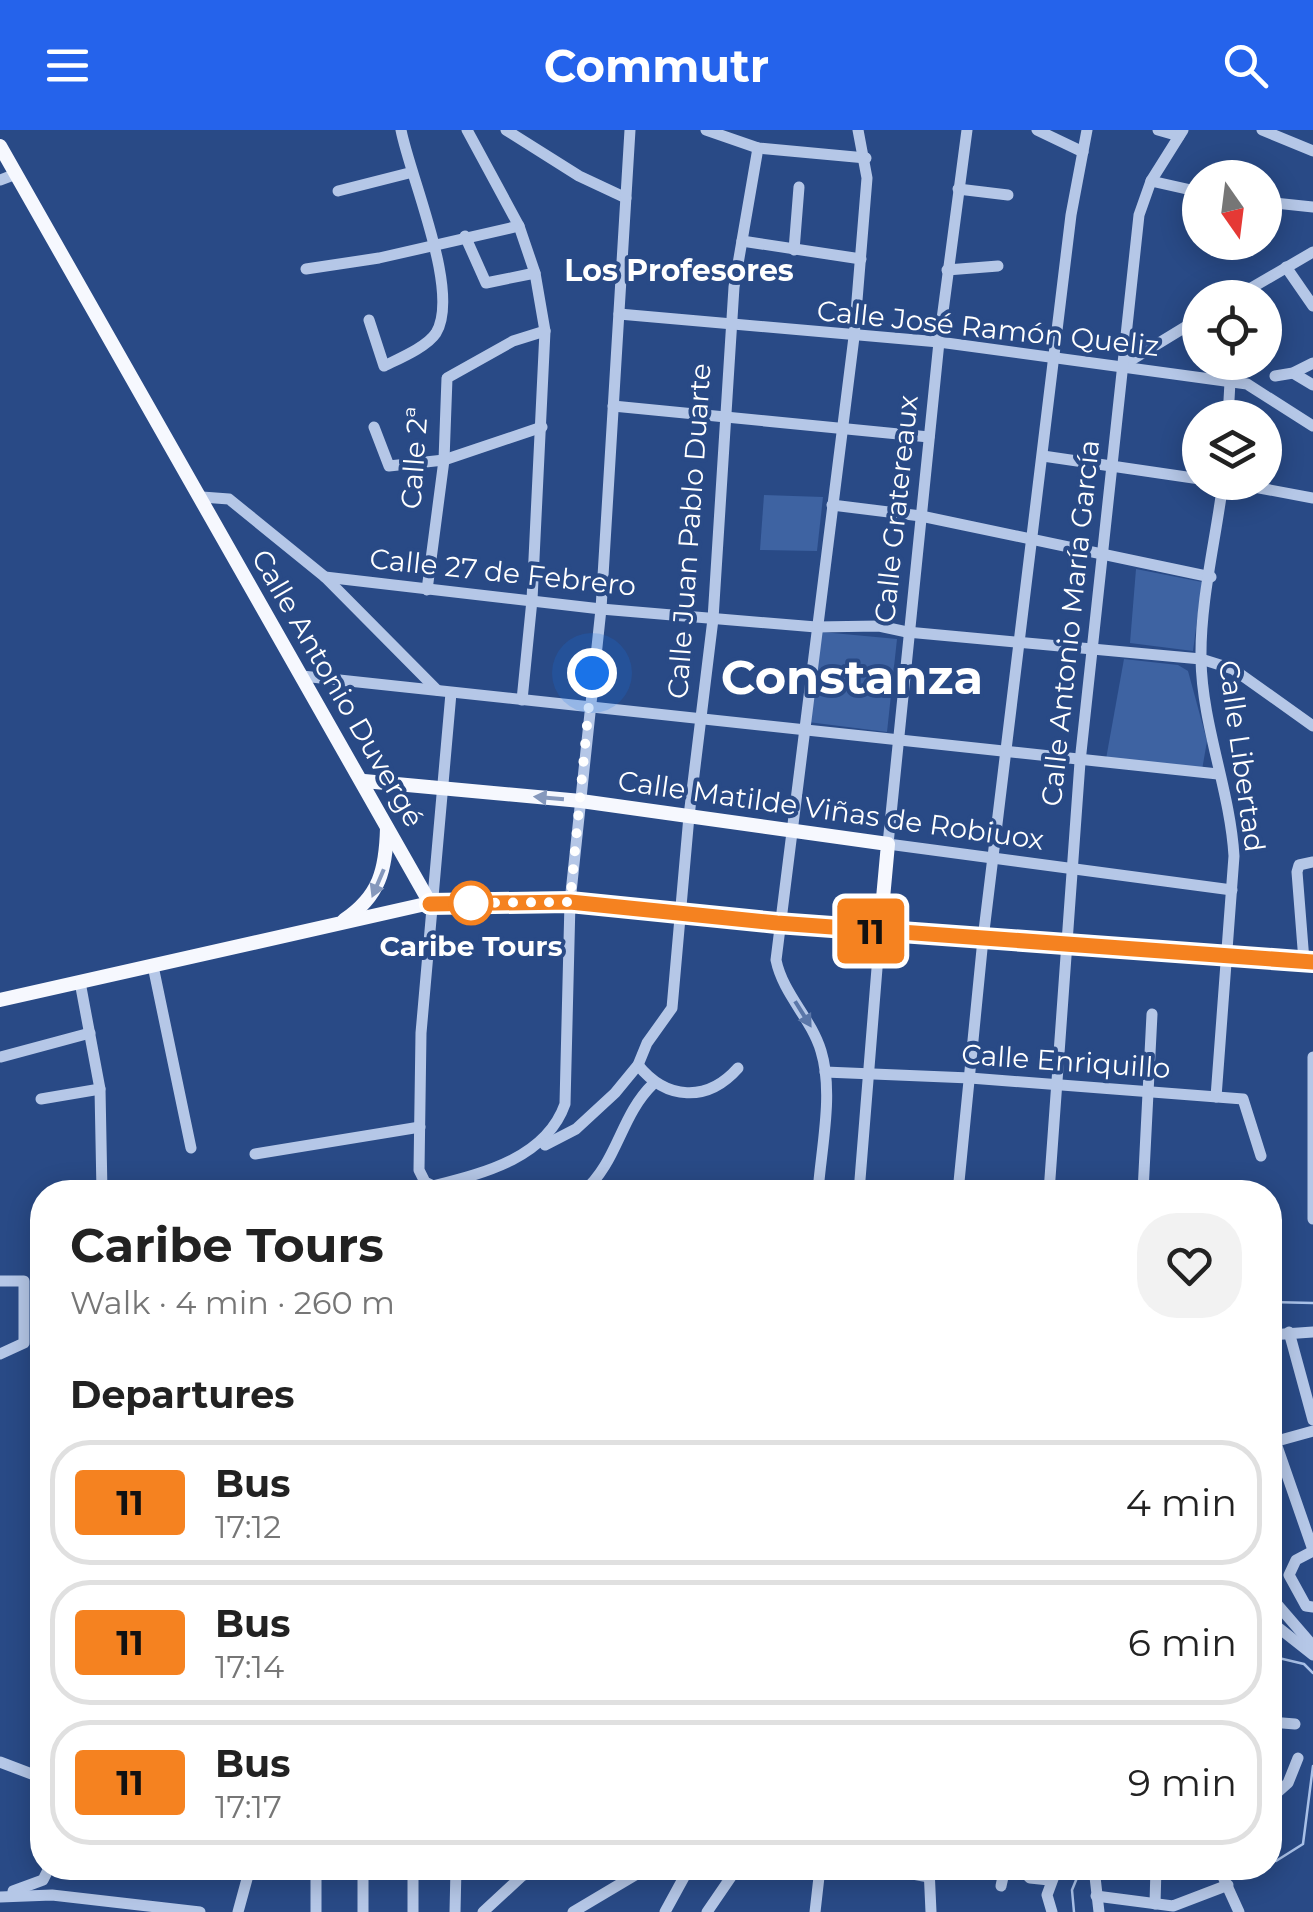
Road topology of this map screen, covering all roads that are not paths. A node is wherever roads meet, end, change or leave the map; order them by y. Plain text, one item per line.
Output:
1 (401, 130) edge
2 (466, 130) edge
3 (506, 130) edge
4 (630, 130) edge
5 (706, 130) edge
6 (858, 130) edge
7 (967, 130) edge
8 (1038, 130) edge
9 (1087, 130) edge
10 (1158, 130) edge
11 (1262, 130) edge
12 (1181, 133) edge
13 (0, 146) edge
14 (758, 148) junction
15 (1313, 151) edge
16 (1083, 152) junction
17 (866, 158) junction
18 (409, 173) junction
19 (16, 174) junction
20 (0, 180) edge
21 (1150, 181) junction
22 (799, 187) dead end
23 (1182, 188) edge
24 (958, 189) junction
25 (338, 191) dead end
26 (1008, 195) dead end
27 (626, 198) junction
28 (1282, 204) edge
29 (1313, 207) edge
30 (519, 226) junction
31 (465, 236) junction
32 (742, 241) junction
33 (435, 243) junction
34 (794, 250) junction
35 (1313, 252) edge
36 (861, 259) junction
37 (998, 266) dead end
38 (1286, 267) junction
39 (306, 269) dead end
40 (947, 270) junction
41 (535, 273) junction
42 (1264, 280) edge
43 (1313, 306) edge
44 (620, 314) junction
45 (369, 320) dead end
46 (730, 325) junction
47 (1182, 329) edge
48 (545, 331) junction
49 (854, 337) junction
50 (939, 342) junction
51 (1054, 356) junction
52 (1313, 362) edge
53 (1123, 365) junction
54 (1293, 373) junction
55 (1282, 375) edge
56 (1230, 382) junction
57 (1313, 385) edge
58 (1229, 400) edge
59 (614, 406) junction
60 (723, 416) junction
61 (542, 426) junction
62 (1313, 426) edge
63 (374, 427) dead end
64 (842, 427) junction
65 (929, 437) junction
66 (1043, 456) junction
67 (444, 460) junction
68 (1111, 468) junction
69 (1182, 477) edge
70 (1282, 492) edge
71 (202, 497) junction
72 (1313, 498) edge
73 (1222, 500) edge
74 (832, 505) junction
75 (922, 516) junction
76 (1034, 540) junction
77 (1101, 555) junction
78 (1211, 577) junction
79 (325, 578) junction
80 (427, 590) junction
81 (532, 600) junction
82 (601, 609) junction
83 (713, 619) junction
84 (816, 627) junction
85 (907, 632) junction
86 (1021, 641) junction
87 (1092, 646) junction
88 (1201, 659) junction
89 (302, 676) junction
90 (444, 691) junction
91 (522, 700) junction
92 (588, 705) junction
93 (700, 718) junction
94 (1313, 726) edge
95 (803, 728) junction
96 (898, 740) junction
97 (1006, 754) junction
98 (1080, 762) junction
99 (1218, 774) junction
100 (364, 781) junction
101 (441, 788) junction
102 (581, 801) junction
103 (689, 816) junction
104 (387, 823) junction
105 (790, 830) junction
106 (888, 844) junction
107 (992, 859) junction
108 (1313, 862) edge
109 (1070, 868) junction
110 (1232, 890) junction
111 (570, 902) junction
112 (430, 904) junction
113 (680, 910) junction
114 (777, 923) junction
115 (335, 926) junction
116 (880, 931) junction
117 (983, 939) junction
118 (1063, 945) junction
119 (1228, 959) junction
120 (1309, 961) edge
121 (153, 966) junction
122 (80, 982) junction
123 (0, 1000) edge
124 (1152, 1014) dead end
125 (90, 1032) junction
126 (1313, 1057) edge
127 (1, 1058) edge
128 (638, 1065) junction
129 (738, 1068) dead end
130 (825, 1072) junction
131 (868, 1074) junction
132 (970, 1078) junction
133 (654, 1084) junction
134 (1056, 1086) junction
135 (100, 1089) junction
136 (1150, 1092) junction
137 (1216, 1097) junction
138 (41, 1099) dead end
139 (420, 1127) junction
140 (190, 1148) dead end
141 (528, 1153) junction
142 (254, 1154) dead end
143 (1261, 1156) dead end
144 (102, 1180) edge
145 (424, 1180) edge
146 (457, 1180) edge
147 (598, 1180) edge
148 (819, 1180) edge
149 (860, 1180) edge
150 (959, 1180) edge
151 (1050, 1180) edge
152 (1144, 1180) edge
153 (1313, 1219) edge
154 (0, 1281) edge
155 (1290, 1332) junction
156 (1313, 1332) edge
157 (1282, 1333) edge
158 (0, 1354) edge
159 (1307, 1374) edge
160 (1313, 1420) edge
161 (1313, 1431) edge
162 (1282, 1440) edge
163 (1282, 1469) edge
164 (1313, 1550) edge
165 (1313, 1607) edge
166 (1282, 1610) edge
167 (1282, 1630) edge
168 (1313, 1646) edge
169 (1313, 1655) edge
170 (1282, 1723) edge
171 (1295, 1724) dead end
172 (1298, 1758) dead end
173 (0, 1762) edge
174 (30, 1773) edge
175 (1282, 1788) edge
176 (43, 1880) edge
177 (247, 1880) edge
178 (316, 1880) edge
179 (363, 1880) edge
180 (413, 1880) edge
181 (456, 1880) edge
182 (519, 1880) edge
183 (627, 1880) edge
184 (685, 1880) edge
185 (728, 1880) edge
186 (818, 1880) edge
187 (929, 1880) edge
188 (1002, 1880) edge
189 (1049, 1880) edge
190 (1095, 1880) edge
191 (1155, 1880) edge
192 (1225, 1880) edge
193 (1228, 1885) junction
194 (1001, 1886) dead end
195 (0, 1896) edge
196 (1096, 1896) junction
197 (1154, 1904) junction
198 (501, 1906) edge
199 (200, 1912) edge
200 (238, 1912) edge
201 (316, 1912) edge
202 (364, 1912) edge
203 (412, 1912) edge
204 (455, 1912) edge
205 (484, 1912) edge
206 (573, 1912) edge
207 (665, 1912) edge
208 (707, 1912) edge
209 (814, 1912) edge
210 (931, 1912) edge
211 (1052, 1912) edge
212 (1099, 1912) edge
213 (1239, 1912) edge

1 - 18 street
2 - 30 street
3 - 27 street
4 - 27 street
5 - 14 street
6 - 17 street
7 - 24 street, Calle Gratereaux
8 - 16 street
9 - 16 street
10 - 12 street
11 - 15 street
12 - 21 street, Calle Antonio María García
13 - 19 main road, Calle Antonio Duvergé
14 - 17 street
14 - 32 street, Calle Juan Pablo Duarte
16 - 51 street
17 - 36 street
18 - 25 street
18 - 33 street
19 - 20 street
19 - 71 main road, Calle Antonio Duvergé
21 - 23 street
21 - 53 street, Calle Antonio María García
22 - 34 street
24 - 26 street
24 - 40 street, Calle Gratereaux
27 - 44 street
28 - 29 street
30 - 31 street
30 - 41 street
31 - 33 street
31 - 41 street
32 - 34 street
32 - 46 street, Calle Juan Pablo Duarte
33 - 39 street
33 - 45 street
34 - 36 street
35 - 38 street
36 - 49 street
37 - 40 street
38 - 42 street
38 - 43 street
40 - 50 street, Calle Gratereaux
41 - 48 street
44 - 46 street, Calle José Ramón Queliz
44 - 59 street
46 - 49 street, Calle José Ramón Queliz
46 - 60 street, Calle Juan Pablo Duarte
47 - 53 street
48 - 61 street
48 - 67 street, Calle 2ª
49 - 50 street, Calle José Ramón Queliz
49 - 64 street
50 - 51 street, Calle José Ramón Queliz
50 - 65 street, Calle Gratereaux
51 - 53 street, Calle José Ramón Queliz
51 - 66 street
52 - 54 street
53 - 56 street, Calle José Ramón Queliz
53 - 68 street, Calle Antonio María García
54 - 55 street
54 - 57 street
56 - 58 street
56 - 62 street, Calle José Ramón Queliz
59 - 60 street
59 - 82 street
60 - 64 street
60 - 83 street, Calle Juan Pablo Duarte
61 - 67 street
61 - 81 street
63 - 67 street
64 - 65 street
64 - 74 street
65 - 75 street, Calle Gratereaux
66 - 68 street
66 - 76 street
67 - 80 street, Calle 2ª
68 - 69 street
68 - 77 street, Calle Antonio María García
70 - 72 street
71 - 79 street
71 - 89 main road, Calle Antonio Duvergé
73 - 78 street, Calle Libertad
74 - 75 street
74 - 84 street
75 - 76 street
75 - 85 street, Calle Gratereaux
76 - 77 street
76 - 86 street
77 - 78 street
77 - 87 street, Calle Antonio María García
78 - 88 street, Calle Libertad
79 - 80 street, Calle 27 de Febrero
79 - 90 street
80 - 81 street, Calle 27 de Febrero
81 - 82 street, Calle 27 de Febrero
81 - 91 street
82 - 83 street, Calle 27 de Febrero
82 - 92 street
83 - 84 street, Calle 27 de Febrero
83 - 93 street, Calle Juan Pablo Duarte
84 - 85 street, Calle 27 de Febrero
84 - 95 street
85 - 86 street, Calle 27 de Febrero
85 - 96 street, Calle Gratereaux
86 - 87 street, Calle 27 de Febrero
86 - 97 street
87 - 88 street, Calle 27 de Febrero
87 - 98 street, Calle Antonio María García
88 - 94 street, Calle 27 de Febrero
88 - 99 street, Calle Libertad
89 - 90 street
89 - 100 main road, Calle Antonio Duvergé
90 - 91 street
90 - 101 street
91 - 92 street
92 - 93 street
92 - 102 street
93 - 95 street
93 - 103 street, Calle Juan Pablo Duarte
95 - 96 street
95 - 105 street
96 - 97 street
96 - 106 street, Calle Gratereaux
97 - 98 street
97 - 107 street
98 - 99 street
98 - 109 street, Calle Antonio María García
99 - 110 street, Calle Libertad
100 - 101 main road, Calle Matilde Viñas de Robiuox
100 - 104 main road, Calle Antonio Duvergé
102 -> 101 main road, Calle Matilde Viñas de Robiuox
101 - 112 street
102 - 103 main road, Calle Matilde Viñas de Robiuox
102 - 111 street
103 - 105 main road, Calle Matilde Viñas de Robiuox
103 - 113 street, Calle Juan Pablo Duarte
104 - 112 main road, Calle Antonio Duvergé
104 -> 115 main road
105 - 106 main road, Calle Matilde Viñas de Robiuox
105 - 114 street
106 - 107 street, Calle Matilde Viñas de Robiuox
106 - 116 main road, Calle Gratereaux
107 - 109 street, Calle Matilde Viñas de Robiuox
107 - 117 street
108 - 120 street
109 - 110 street, Calle Matilde Viñas de Robiuox
109 - 118 street, Calle Antonio María García
110 - 119 street, Calle Libertad
111 - 112 main road
111 - 113 main road
111 - 141 street
112 - 115 main road
112 - 139 street
113 - 114 main road
113 - 128 street, Calle Juan Pablo Duarte
114 - 116 main road
114 -> 130 street
115 - 121 main road
116 - 117 main road
116 - 131 street, Calle Gratereaux
117 - 118 main road
117 - 132 street
118 - 119 main road
118 - 134 street, Calle Antonio María García
119 - 120 main road
119 - 137 street, Calle Libertad
121 - 122 main road
121 - 140 street
122 - 123 main road
122 - 125 street
124 - 136 street
125 - 127 street
125 - 135 street
126 - 153 street
128 - 133 street
128 - 141 street, Calle Juan Pablo Duarte
129 - 133 street
130 - 131 street, Calle Enriquillo
130 - 148 street
131 - 132 street, Calle Enriquillo
131 - 149 street, Calle Gratereaux
132 - 134 street, Calle Enriquillo
132 - 150 street
133 - 147 street
134 - 136 street, Calle Enriquillo
134 - 151 street, Calle Antonio María García
135 - 138 street
135 - 144 street
136 - 137 street, Calle Enriquillo
136 - 152 street
137 - 143 street
139 - 142 street
139 - 145 street, Calle Juan Pablo Duarte
141 - 146 street, Calle Juan Pablo Duarte
154 - 158 street
155 - 156 street
155 - 157 street
155 - 159 street
159 - 160 street
161 - 162 street
163 - 164 street
164 - 165 street
166 - 168 street
167 - 169 street
170 - 171 street
172 - 175 street
173 - 174 street
176 - 195 street
177 - 200 street
178 - 201 street
179 - 202 street
180 - 203 street
181 - 204 street
182 - 198 street
183 - 206 street
184 - 207 street
185 - 208 street
186 - 209 street
187 - 210 street
188 - 194 street
189 - 211 street
190 - 196 street
191 - 197 street
192 - 193 street
193 - 197 street
193 - 213 street
195 - 199 street
196 - 197 street
196 - 212 street
198 - 205 street

